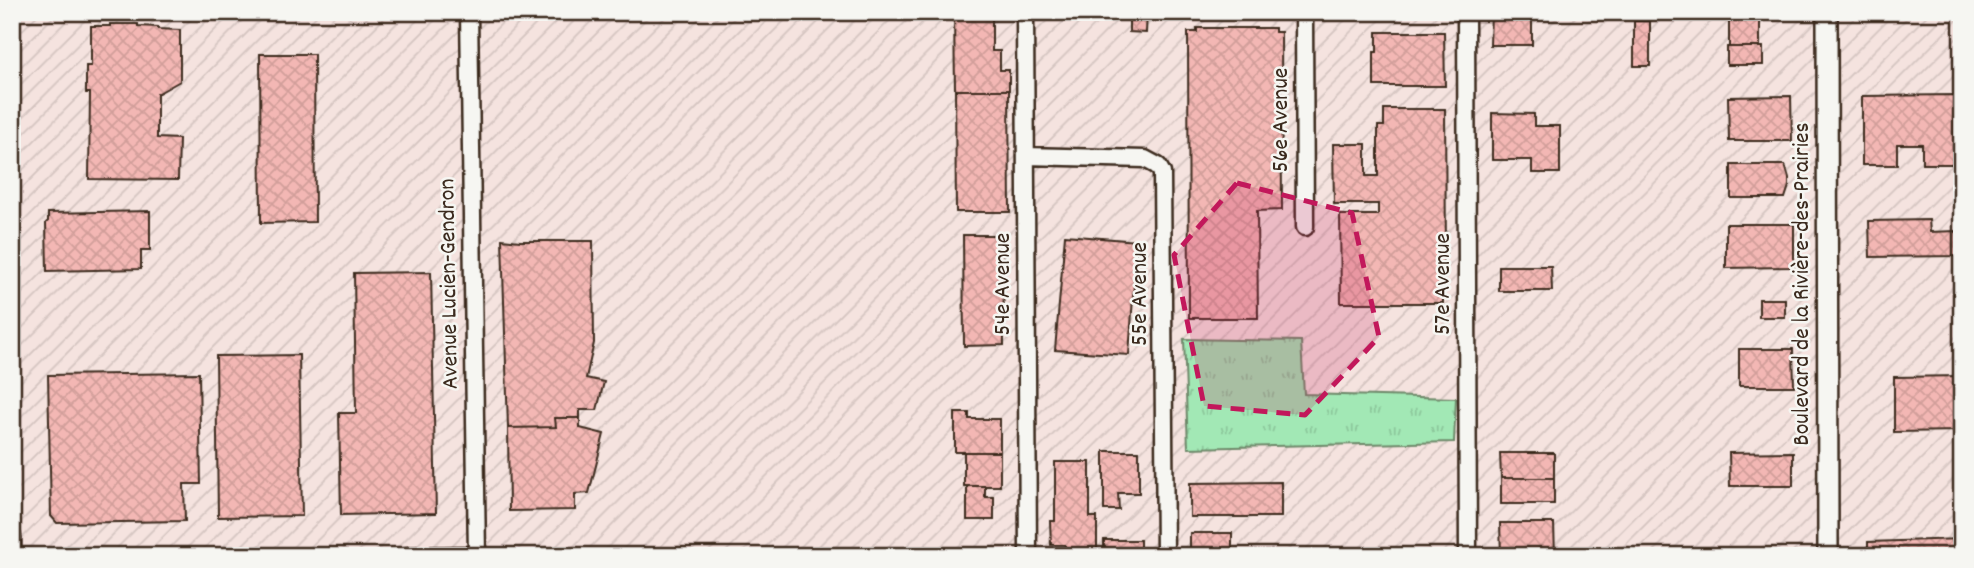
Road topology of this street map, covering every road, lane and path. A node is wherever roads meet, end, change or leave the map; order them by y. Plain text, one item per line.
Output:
1 (469, 12) edge
2 (1025, 12) edge
3 (1304, 12) edge
4 (1466, 12) edge
5 (1826, 12) edge
6 (1026, 156) junction
7 (1305, 227) dead end
8 (12, 537) edge
9 (477, 555) edge
10 (12, 556) edge
11 (409, 556) edge
12 (1028, 556) edge
13 (1165, 556) edge
14 (1468, 556) edge
15 (1828, 556) edge

1 - 9 street, Avenue Lucien-Gendron
2 - 6 street, 54e Avenue
3 - 7 street, 56e Avenue
4 - 14 street, 57e Avenue
5 - 15 street, Boulevard de la Rivière-des-Prairies
6 - 12 street, 54e Avenue
6 - 13 street, 55e Avenue
8 - 10 street
9 - 11 street

